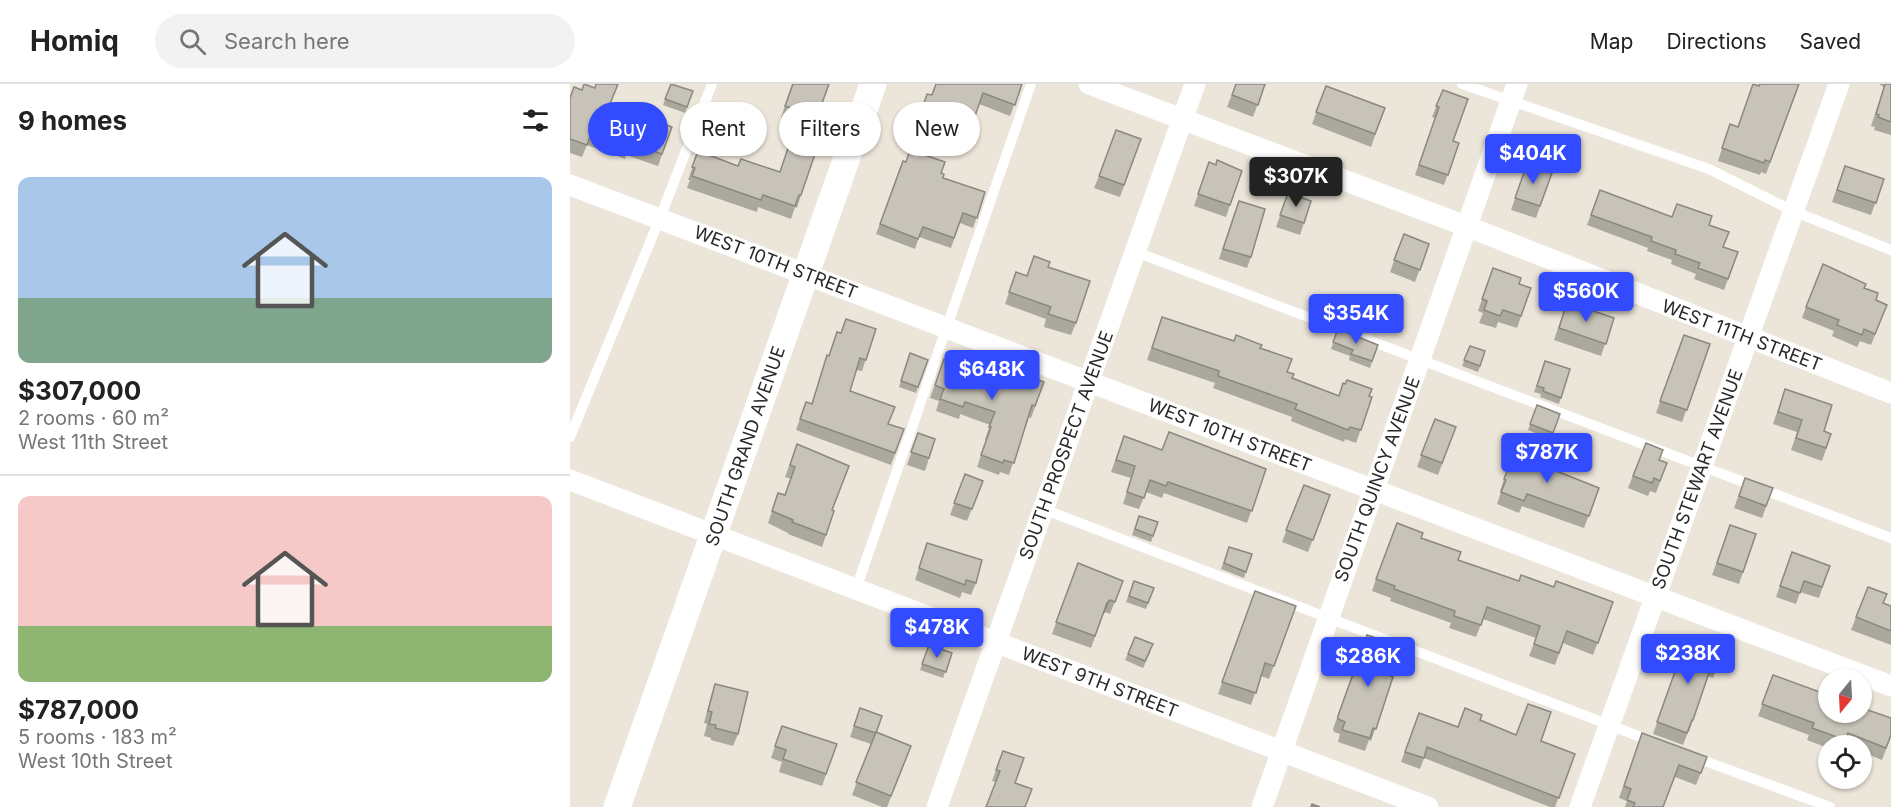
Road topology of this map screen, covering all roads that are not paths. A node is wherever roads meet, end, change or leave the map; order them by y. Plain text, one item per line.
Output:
1 (712, 84) edge
2 (873, 84) edge
3 (1031, 84) edge
4 (1089, 84) edge
5 (1195, 84) edge
6 (1462, 84) edge
7 (1839, 84) edge
8 (1514, 92) edge
9 (1183, 119) junction
10 (570, 185) edge
11 (1794, 211) junction
12 (660, 218) junction
13 (1466, 226) junction
14 (1891, 250) edge
15 (1136, 252) junction
16 (806, 274) junction
17 (946, 327) junction
18 (1748, 338) junction
19 (1420, 360) junction
20 (1089, 382) junction
21 (1891, 393) edge
22 (570, 437) edge
23 (1702, 467) junction
24 (570, 480) edge
25 (1373, 489) junction
26 (1043, 509) junction
27 (714, 535) junction
28 (1891, 538) edge
29 (856, 589) junction
30 (1655, 597) junction
31 (1328, 618) junction
32 (996, 642) junction
33 (1891, 686) edge
34 (1609, 726) junction
35 (1664, 746) edge
36 (1282, 751) junction
37 (1686, 754) edge
38 (617, 807) edge
39 (937, 807) edge
40 (1262, 807) edge
41 (1428, 807) edge
42 (1580, 807) edge
43 (1830, 807) edge

1 - 12 lane
2 - 16 street, SOUTH GRAND AVENUE
3 - 17 lane
4 - 9 street, WEST 11TH STREET
5 - 9 street, SOUTH PROSPECT AVENUE
6 - 8 lane
7 - 11 street, SOUTH STEWART AVENUE
8 - 11 lane
8 - 13 street, SOUTH QUINCY AVENUE
9 - 13 street, WEST 11TH STREET
9 - 15 street, SOUTH PROSPECT AVENUE
10 - 12 street, WEST 10TH STREET
11 - 14 lane
11 - 18 street, SOUTH STEWART AVENUE
12 - 16 street, WEST 10TH STREET
12 - 22 lane
13 - 18 street, WEST 11TH STREET
13 - 19 street, SOUTH QUINCY AVENUE
15 - 19 lane
15 - 20 street, SOUTH PROSPECT AVENUE
16 - 17 street, WEST 10TH STREET
16 - 27 street, SOUTH GRAND AVENUE
17 - 20 street, WEST 10TH STREET
17 - 29 lane
18 - 21 street, WEST 11TH STREET
18 - 23 street, SOUTH STEWART AVENUE
19 - 23 lane
19 - 25 street, SOUTH QUINCY AVENUE
20 - 25 street, WEST 10TH STREET
20 - 26 street, SOUTH PROSPECT AVENUE
23 - 28 lane
23 - 30 street, SOUTH STEWART AVENUE
24 - 27 street, WEST 9TH STREET
25 - 30 street, WEST 10TH STREET
25 - 31 street, SOUTH QUINCY AVENUE
26 - 31 lane
26 - 32 street, SOUTH PROSPECT AVENUE
27 - 29 street, WEST 9TH STREET
27 - 38 street, SOUTH GRAND AVENUE
29 - 32 street, WEST 9TH STREET
30 - 33 street, WEST 10TH STREET
30 - 34 street, SOUTH STEWART AVENUE
31 - 34 lane
31 - 36 street, SOUTH QUINCY AVENUE
32 - 36 street, WEST 9TH STREET
32 - 39 street, SOUTH PROSPECT AVENUE
34 - 35 lane
34 - 42 street, SOUTH STEWART AVENUE
36 - 40 street, SOUTH QUINCY AVENUE
36 - 41 street, WEST 9TH STREET
37 - 43 lane

